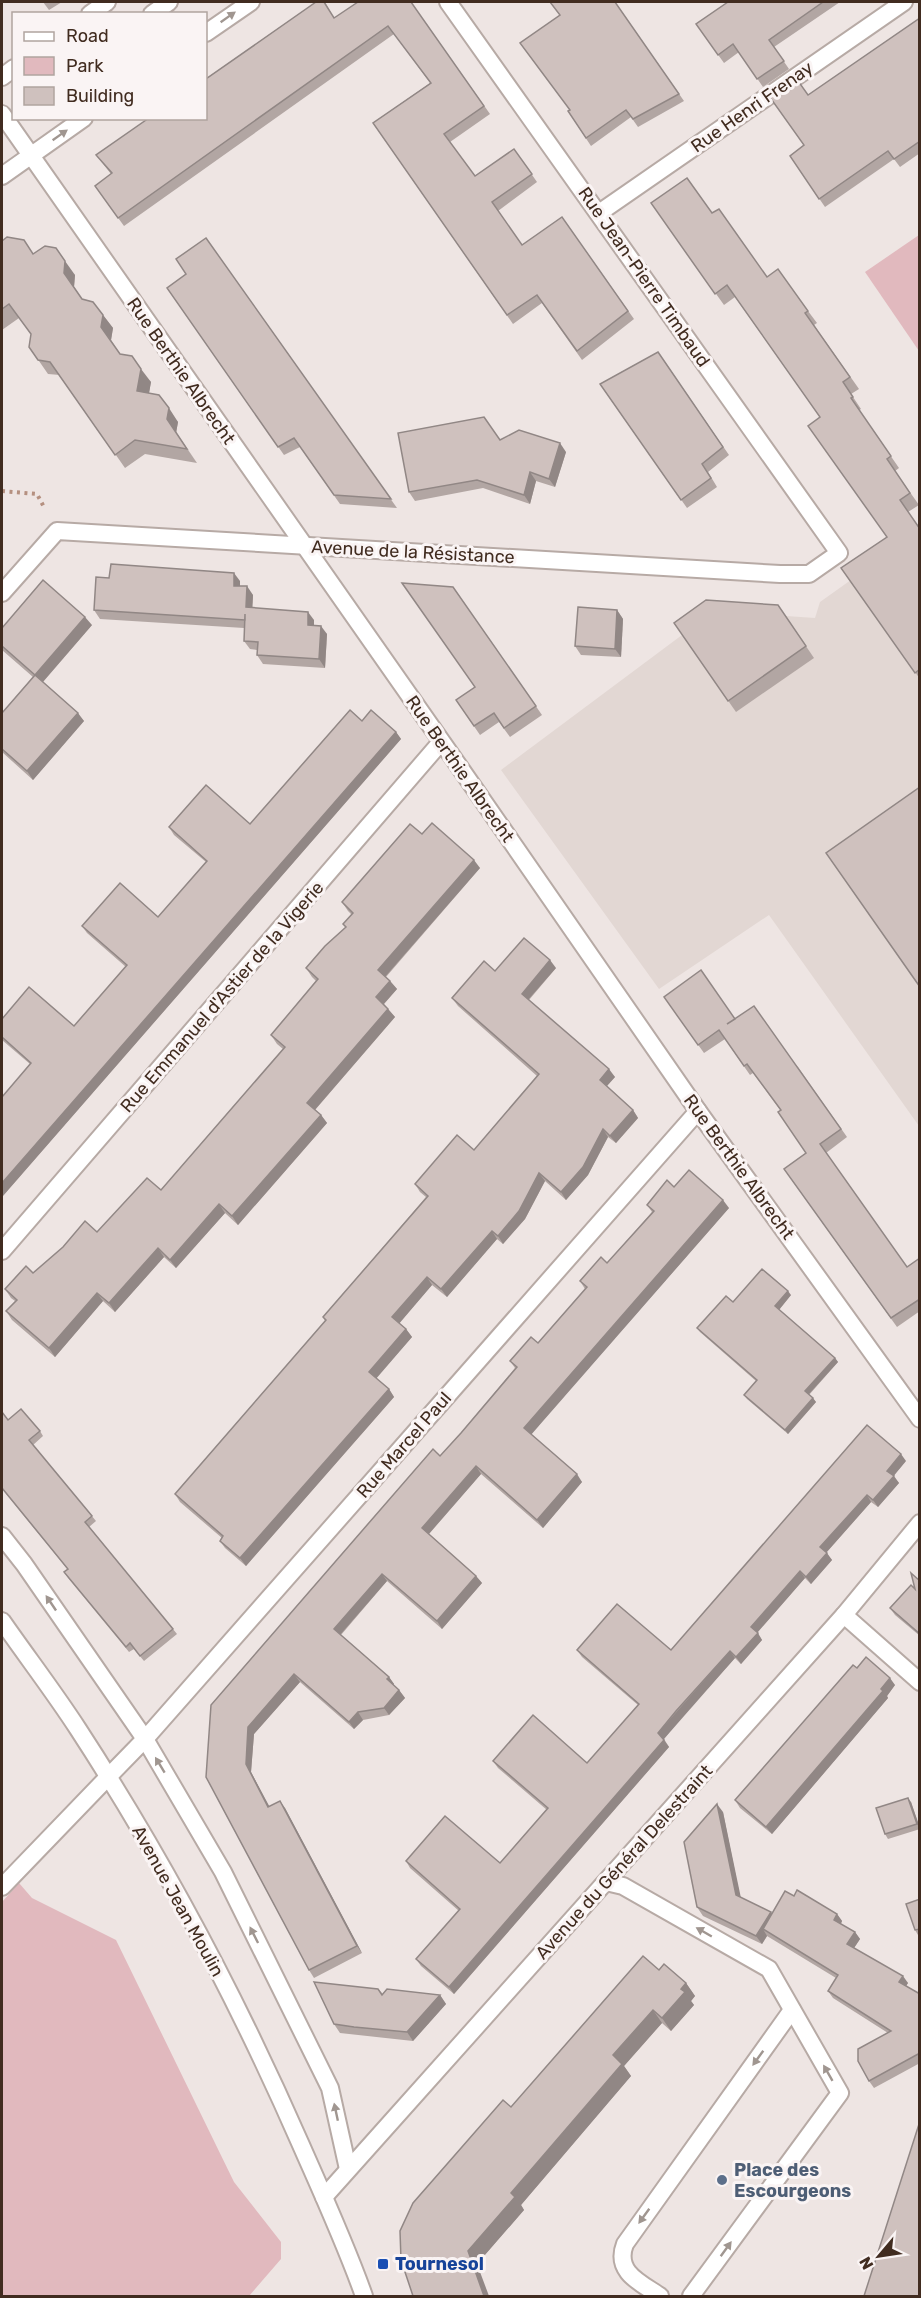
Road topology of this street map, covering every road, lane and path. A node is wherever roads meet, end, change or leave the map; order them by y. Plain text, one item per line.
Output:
1 (107, 2) edge
2 (169, 2) edge
3 (251, 2) edge
4 (448, 2) edge
5 (904, 2) edge
6 (93, 12) edge
7 (155, 12) edge
8 (207, 32) edge
9 (5, 115) edge
10 (81, 120) edge
11 (30, 156) junction
12 (2, 176) edge
13 (599, 213) junction
14 (2, 491) edge
15 (57, 531) junction
16 (304, 546) junction
17 (839, 553) joint
18 (2, 593) edge
19 (441, 742) junction
20 (698, 1111) junction
21 (2, 1251) edge
22 (920, 1419) edge
23 (920, 1523) edge
24 (2, 1536) edge
25 (844, 1615) junction
26 (2, 1621) edge
27 (920, 1682) edge
28 (144, 1739) junction
29 (108, 1777) junction
30 (606, 1882) junction
31 (2, 1887) edge
32 (792, 2010) junction
33 (348, 2169) junction
34 (324, 2197) junction
35 (364, 2296) edge
36 (660, 2296) edge
37 (691, 2296) edge

1 - 6 street
2 - 7 street
8 -> 3 street
4 - 13 street, Rue Jean-Pierre Timbaud
5 - 13 street, Rue Henri Frenay
9 - 11 street, Rue Berthie Albrecht
11 -> 10 street
11 - 12 street
11 - 16 street, Rue Berthie Albrecht
13 - 17 street, Rue Jean-Pierre Timbaud
14 - 15 path
15 - 16 street, Avenue de la Résistance
15 - 18 street
16 - 17 street, Avenue de la Résistance
16 - 19 street, Rue Berthie Albrecht
19 - 20 street, Rue Berthie Albrecht
19 - 21 street, Rue Emmanuel d'Astier de la Vigerie
20 - 22 street, Rue Berthie Albrecht
20 - 28 street, Rue Marcel Paul
23 - 25 street, Avenue du Général Delestraint
28 -> 24 street
25 - 27 street
25 - 30 street, Avenue du Général Delestraint
26 - 29 street, Avenue Jean Moulin
28 - 29 street, Rue Marcel Paul
33 -> 28 street
29 - 31 street, Rue Marcel Paul
29 - 34 street, Avenue Jean Moulin
32 -> 30 street
30 - 33 street, Avenue du Général Delestraint
32 -> 36 street
37 -> 32 street
33 - 34 street, Avenue du Général Delestraint
34 - 35 street, Avenue Jean Moulin

